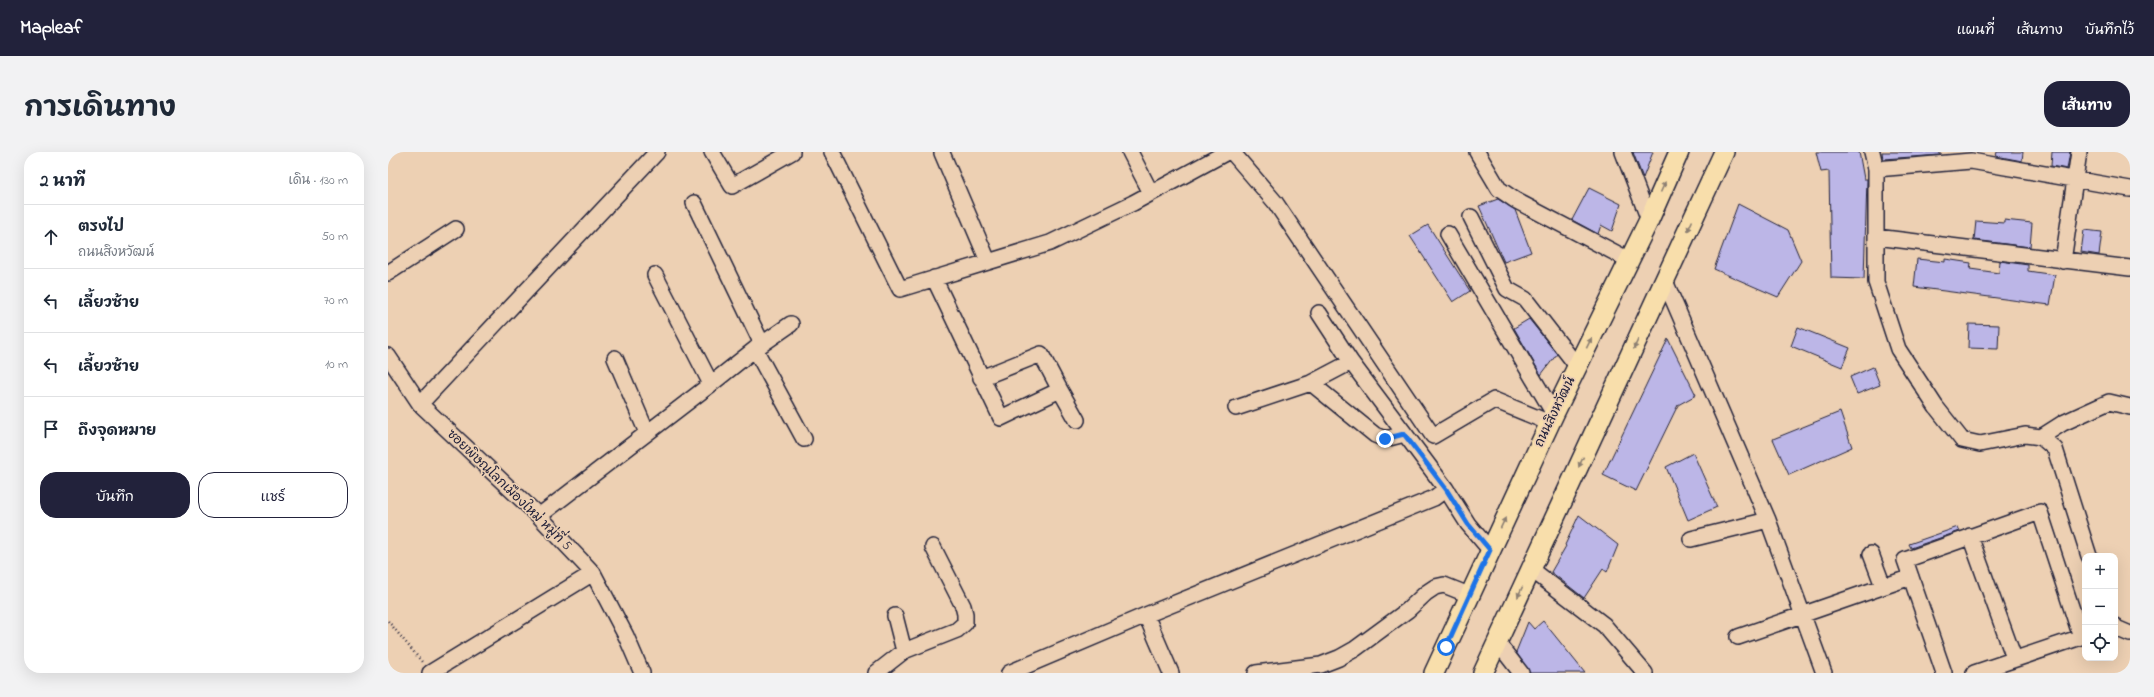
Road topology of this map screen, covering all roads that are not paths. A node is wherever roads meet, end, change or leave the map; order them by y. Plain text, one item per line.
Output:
1 (657, 152) edge
2 (712, 152) edge
3 (792, 152) edge
4 (832, 152) edge
5 (1130, 152) edge
6 (1227, 152) edge
7 (1232, 152) edge
8 (1477, 152) edge
9 (1623, 152) edge
10 (1679, 152) edge
11 (1724, 152) edge
12 (1872, 152) edge
13 (2079, 152) edge
14 (942, 153) edge
15 (1876, 169) junction
16 (2075, 179) junction
17 (2130, 188) edge
18 (1151, 193) junction
19 (694, 203) dead end
20 (1471, 216) dead end
21 (1648, 220) junction
22 (456, 229) dead end
23 (1448, 234) dead end
24 (1876, 237) junction
25 (1629, 260) junction
26 (2063, 261) junction
27 (988, 262) junction
28 (2130, 268) edge
29 (388, 273) edge
30 (655, 274) dead end
31 (934, 278) junction
32 (1665, 281) junction
33 (1319, 313) dead end
34 (791, 324) dead end
35 (758, 346) junction
36 (388, 356) edge
37 (615, 358) dead end
38 (1351, 362) junction
39 (1578, 366) junction
40 (981, 378) junction
41 (1311, 382) junction
42 (711, 384) junction
43 (1060, 390) junction
44 (420, 404) junction
45 (2130, 407) edge
46 (1236, 408) dead end
47 (1552, 419) junction
48 (1077, 420) dead end
49 (647, 433) junction
50 (1404, 434) junction
51 (2041, 437) junction
52 (804, 439) dead end
53 (1446, 489) junction
54 (539, 516) junction
55 (1768, 520) junction
56 (1970, 536) junction
57 (1691, 539) dead end
58 (933, 547) dead end
59 (1490, 550) junction
60 (2088, 553) edge
61 (1871, 554) dead end
62 (1531, 569) junction
63 (593, 573) junction
64 (1911, 577) junction
65 (1883, 586) junction
66 (1469, 596) junction
67 (1803, 613) junction
68 (1146, 615) junction
69 (895, 616) dead end
70 (2118, 629) edge
71 (2130, 634) edge
72 (1738, 637) dead end
73 (1497, 642) junction
74 (904, 651) junction
75 (2014, 658) junction
76 (431, 673) edge
77 (642, 673) edge
78 (876, 673) edge
79 (1009, 673) edge
80 (1171, 673) edge
81 (1256, 673) edge
82 (1434, 673) edge
83 (1483, 673) edge
84 (1521, 673) edge
85 (1645, 673) edge
86 (1824, 673) edge
87 (1944, 673) edge
88 (1974, 673) edge

1 - 44 street
2 - 3 street
4 - 31 street
5 - 18 street
6 - 18 street
7 - 47 street
8 - 25 street
9 - 21 street
21 -> 10 main road, ถนนสิงหวัฒน์
11 -> 32 main road
12 - 15 street
13 - 16 street
14 - 27 street
15 - 16 street
15 - 24 street
16 - 17 street
16 - 26 street
18 - 27 street
19 - 35 street
20 - 39 street
21 - 25 main road, ถนนสิงหวัฒน์
22 - 29 street
23 - 47 street
24 - 26 street
24 - 51 street
39 -> 25 main road, ถนนสิงหวัฒน์
26 - 28 street
27 - 31 street
30 - 42 street
31 - 40 street
32 - 55 street
32 -> 62 main road
33 - 38 street
34 - 35 street
35 - 42 street
35 - 52 street
36 - 44 street, ซอยพิษณุโลกเมืองใหม่ หมู่ที่ 5
37 - 49 street
38 - 41 street
38 - 50 street
39 - 47 main road, ถนนสิงหวัฒน์
40 - 43 street
40 - 43 street
41 - 46 street
41 - 50 street
42 - 49 street
43 - 48 street
44 - 54 street, ซอยพิษณุโลกเมืองใหม่ หมู่ที่ 5
45 - 51 street
59 -> 47 main road, ถนนสิงหวัฒน์
49 - 54 street
50 - 53 street
51 - 60 street
53 - 59 street
53 - 68 street
54 - 63 street, ซอยพิษณุโลกเมืองใหม่ หมู่ที่ 5
55 - 57 street
55 - 67 street
56 - 64 street
56 - 75 street
56 - 75 street
58 - 74 street
59 - 66 main road, ถนนสิงหวัฒน์
61 - 65 street
62 -> 73 main road
62 - 85 street
63 - 76 street
63 - 77 street, ซอยพิษณุโลกเมืองใหม่ หมู่ที่ 5
64 - 65 street
64 - 87 street
65 - 67 street
66 - 81 street
66 - 82 main road, ถนนสิงหวัฒน์
67 - 72 street
67 - 86 street
68 - 79 street
68 - 80 street
69 - 74 street
70 - 71 street
73 - 83 main road
73 - 84 street
74 - 78 street
75 - 88 street

